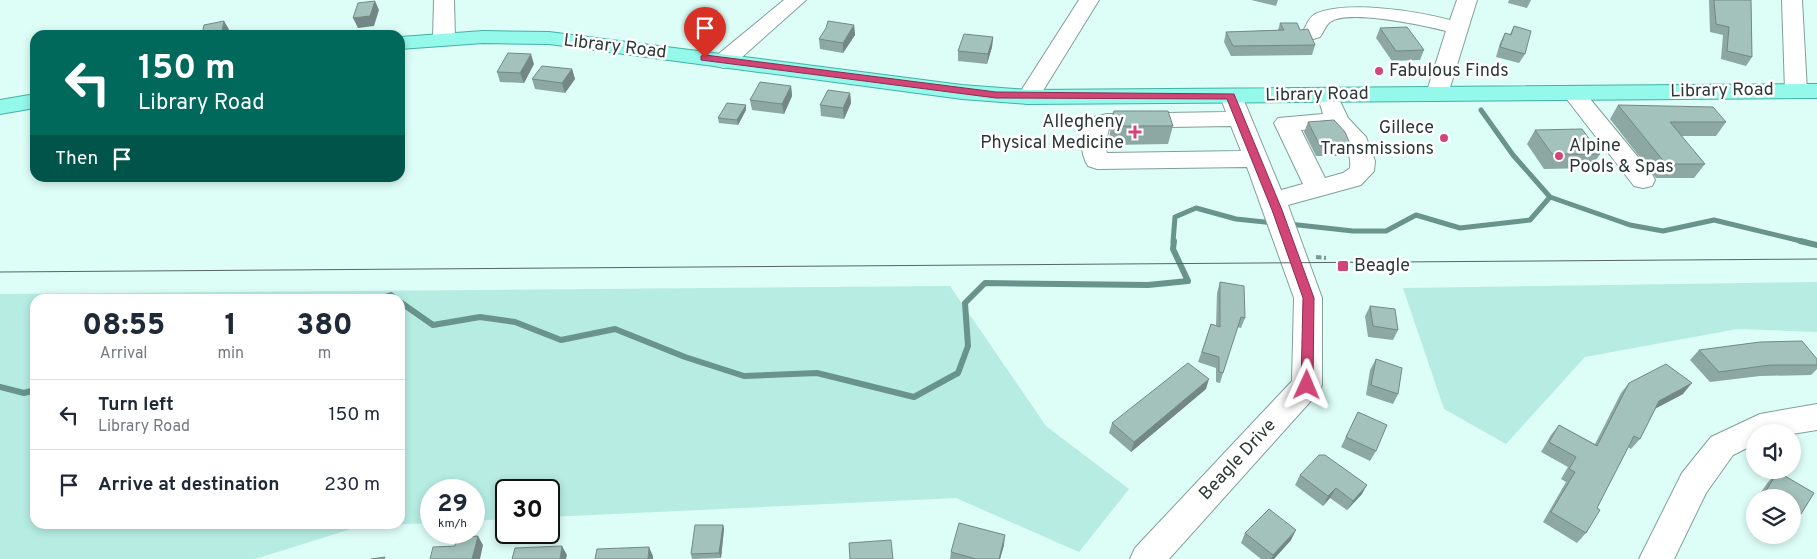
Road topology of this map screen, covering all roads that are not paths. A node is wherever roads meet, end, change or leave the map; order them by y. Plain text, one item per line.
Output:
1 (444, 0) edge
2 (796, 0) edge
3 (1089, 0) edge
4 (1467, 0) edge
5 (1792, 0) edge
6 (1458, 28) junction
7 (1313, 33) dead end
8 (444, 39) junction
9 (405, 43) edge
10 (724, 60) junction
11 (1806, 91) edge
12 (1573, 93) junction
13 (1437, 94) junction
14 (1327, 95) junction
15 (1231, 96) junction
16 (1028, 97) junction
17 (30, 102) edge
18 (0, 107) edge
19 (1240, 119) junction
20 (1337, 121) junction
21 (1256, 159) junction
22 (1643, 180) dead end
23 (1318, 190) junction
24 (1278, 214) junction
25 (1817, 417) edge
26 (1147, 559) edge
27 (1656, 559) edge

1 - 8 street
2 - 10 street
3 - 16 street
4 - 6 street
5 - 11 street
6 - 7 street
6 - 13 street
8 - 9 main road, Library Road
8 - 10 main road, Library Road
10 - 16 main road, Library Road
11 - 12 main road, Library Road
12 - 13 main road, Library Road
12 - 22 street
13 - 14 main road, Library Road
14 - 15 main road, Library Road
14 - 20 street
15 - 16 main road, Library Road
15 - 19 street, Beagle Drive
17 - 18 main road
19 - 21 street, Beagle Drive
19 - 21 street
20 - 23 street
20 - 23 street
21 - 24 street, Beagle Drive
23 - 24 street
24 - 26 street, Beagle Drive
25 - 27 street

